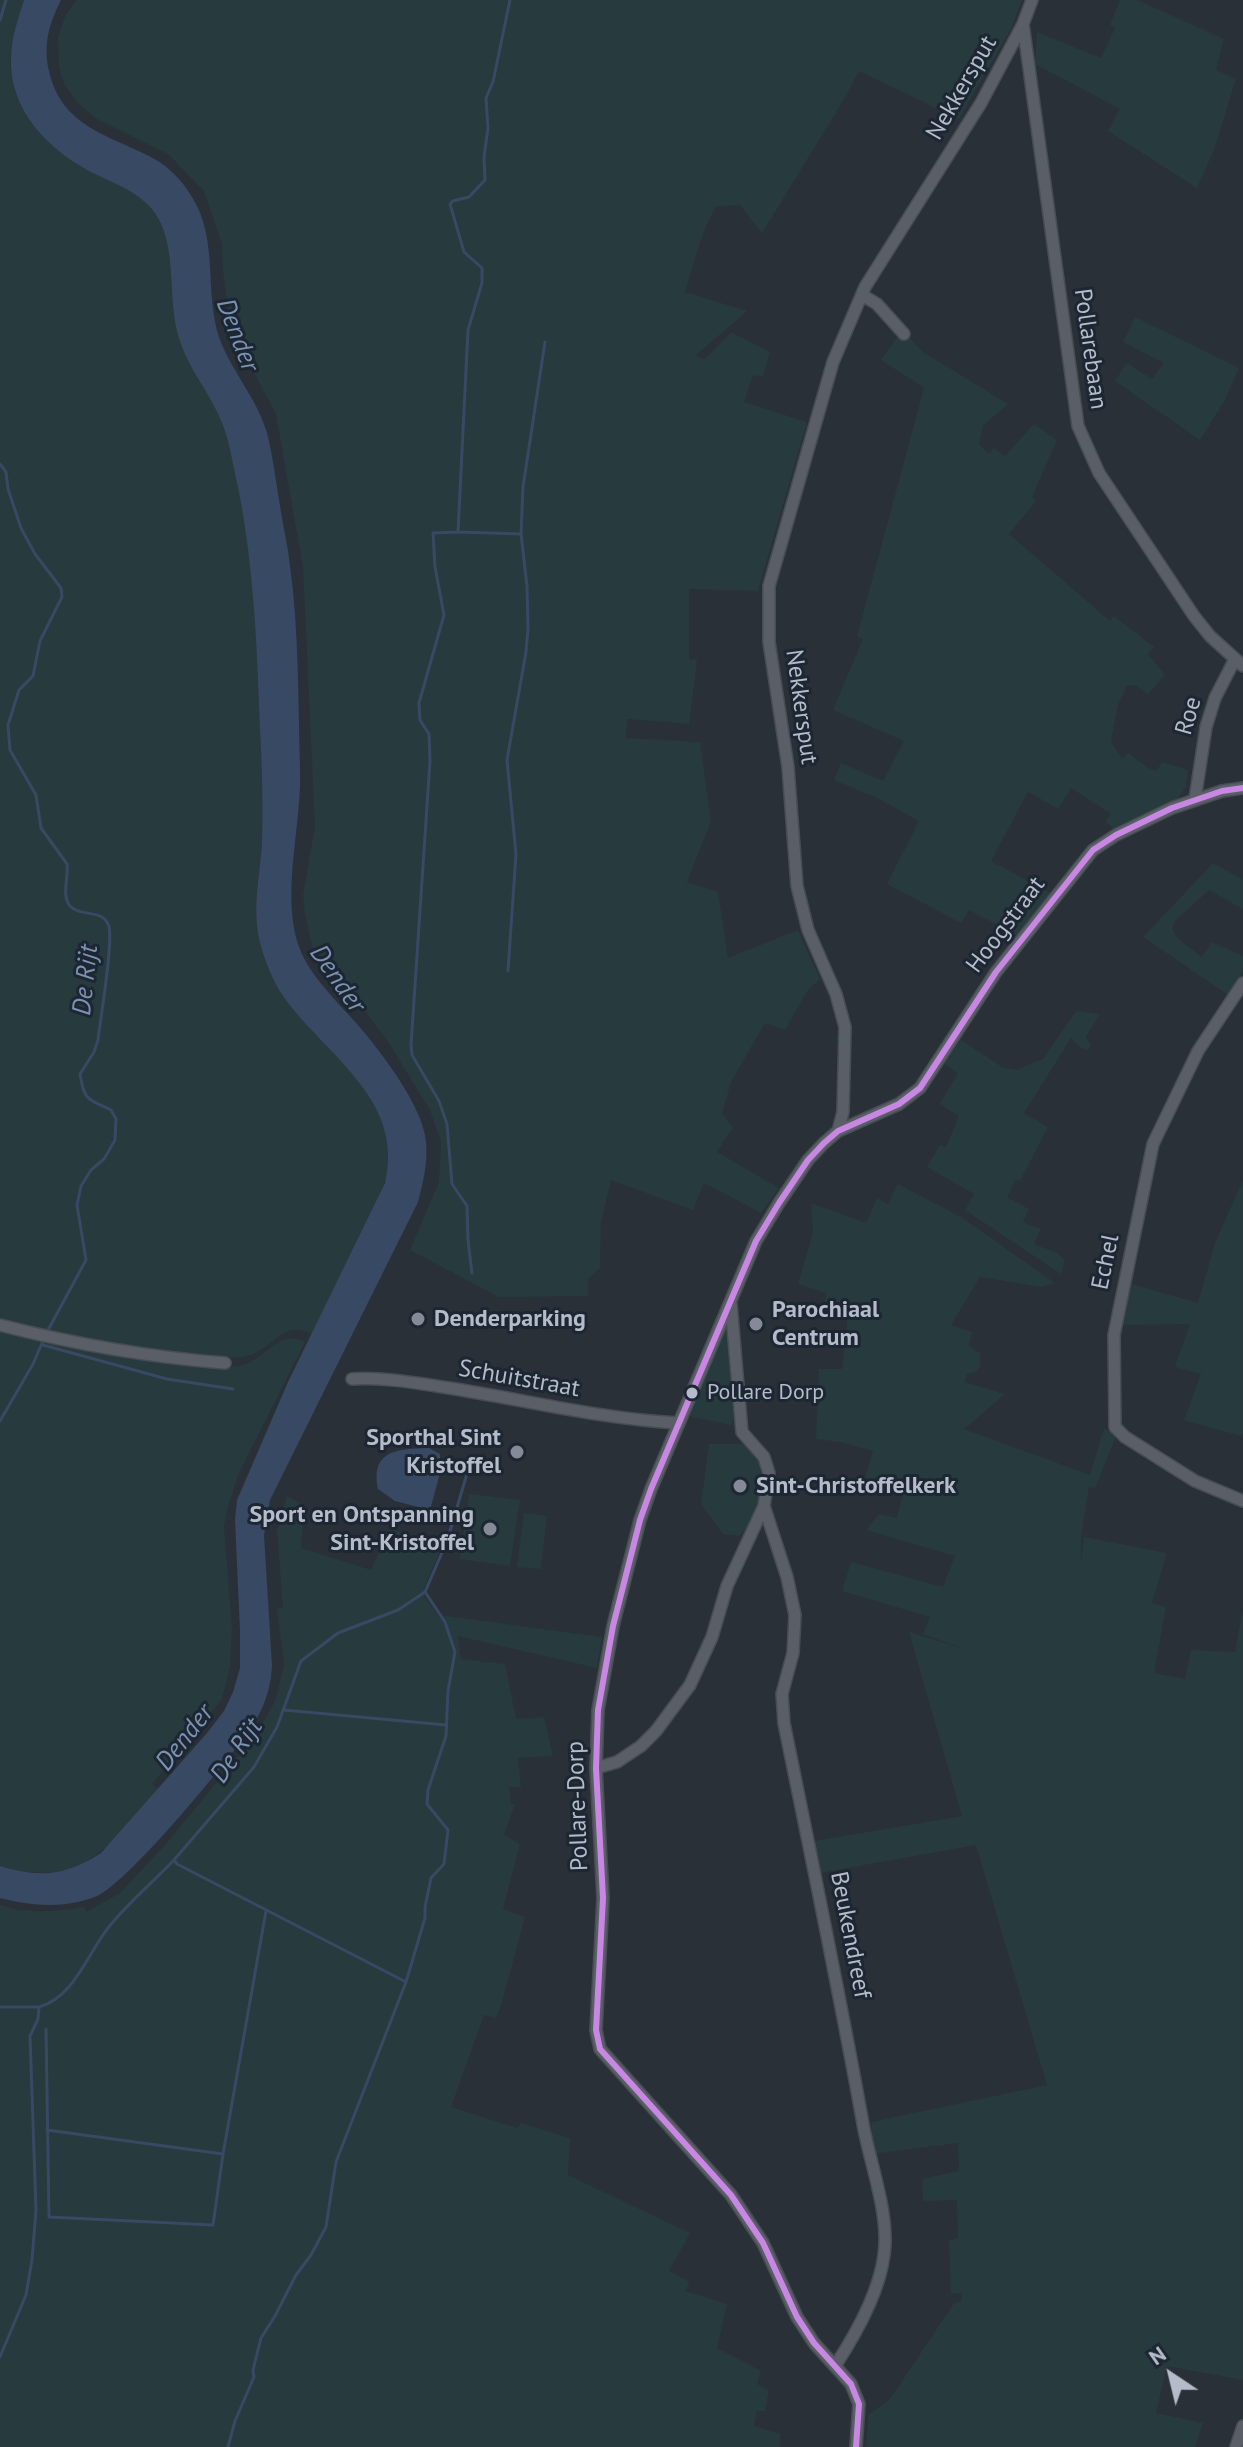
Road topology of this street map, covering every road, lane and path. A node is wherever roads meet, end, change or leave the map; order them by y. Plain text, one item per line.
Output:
1 (1032, 0) edge
2 (1023, 24) junction
3 (862, 295) junction
4 (904, 334) dead end
5 (1239, 663) edge
6 (1243, 788) edge
7 (1195, 799) junction
8 (1243, 983) edge
9 (838, 1131) junction
10 (730, 1300) junction
11 (0, 1325) edge
12 (225, 1363) dead end
13 (352, 1379) dead end
14 (678, 1423) junction
15 (1243, 1501) edge
16 (764, 1506) junction
17 (596, 1768) junction
18 (835, 2366) junction
19 (1243, 2426) edge
20 (856, 2447) edge
21 (1236, 2447) edge

1 - 2 street, Pollarebaan
2 - 3 street, Nekkersput
2 - 5 street, Pollarebaan
3 - 4 street
3 - 9 street, Nekkersput
5 - 7 street, Roe
6 - 7 street, Hoogstraat
7 - 9 street, Hoogstraat
8 - 15 street, Echel
9 - 10 street, Pollare-Dorp
10 - 14 street, Pollare-Dorp
10 - 16 street
11 - 12 street
13 - 14 street, Schuitstraat
14 - 17 street, Pollare-Dorp
16 - 17 street
16 - 18 street, Beukendreef
17 - 18 street, Pollare-Dorp
18 - 20 street, Pollare-Dorp
19 - 21 street

